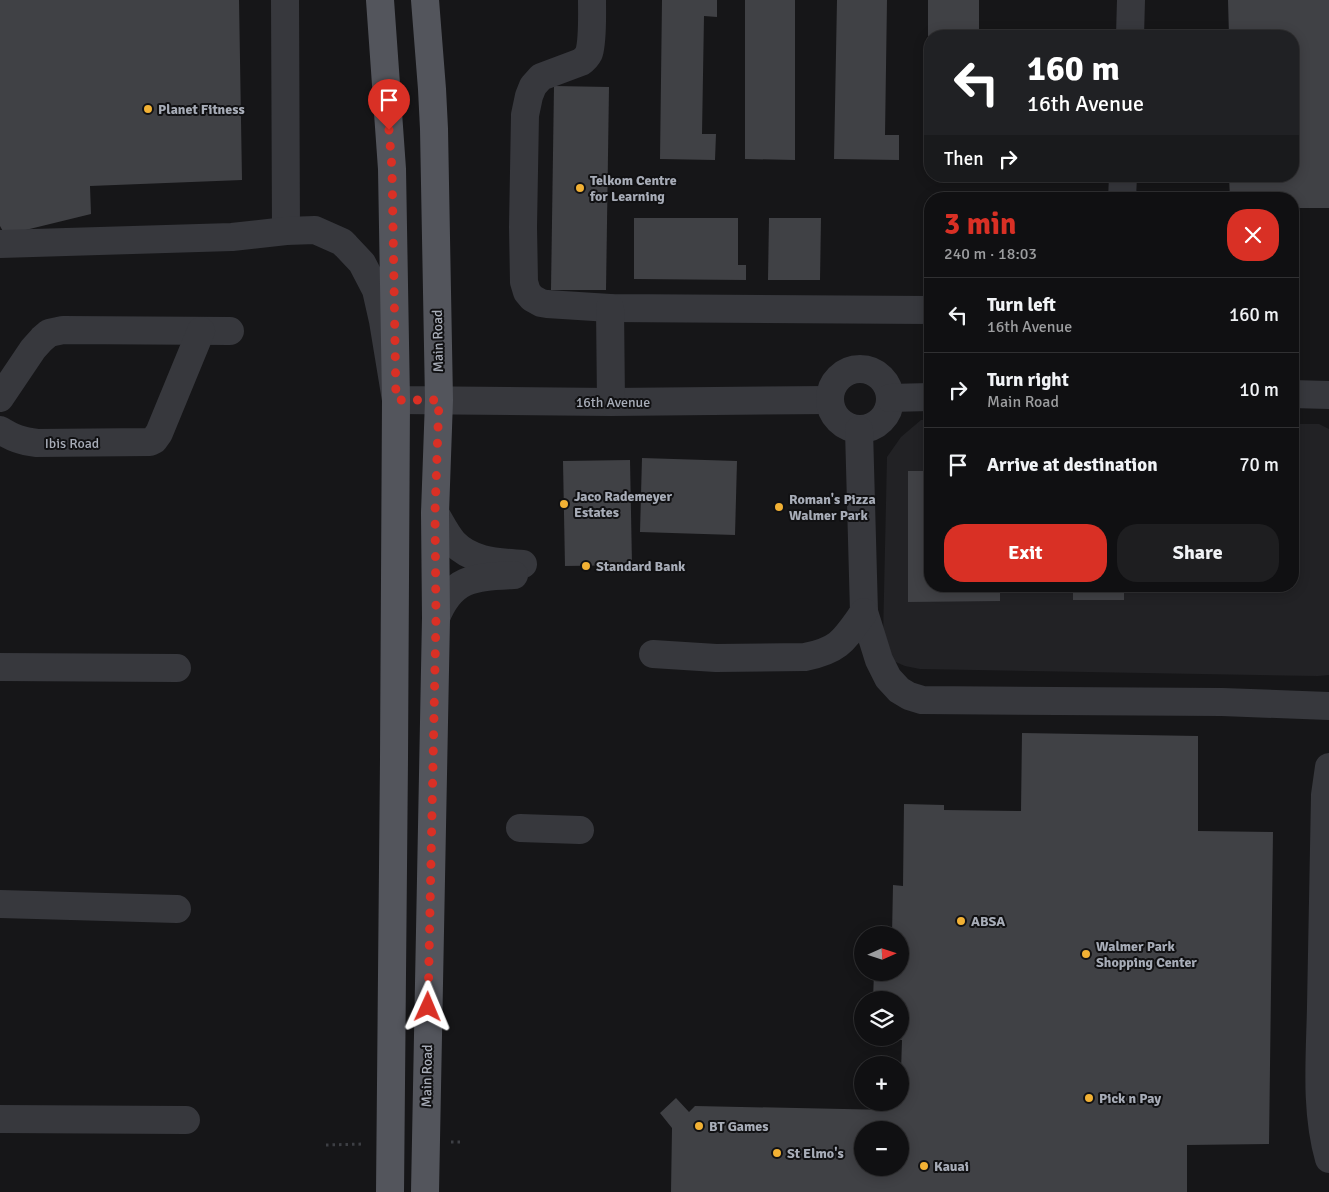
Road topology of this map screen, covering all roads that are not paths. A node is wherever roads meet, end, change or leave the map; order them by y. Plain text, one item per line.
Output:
1 (285, 0) edge
2 (380, 0) edge
3 (425, 0) edge
4 (592, 0) edge
5 (1131, 0) edge
6 (1130, 30) edge
7 (286, 231) junction
8 (0, 244) edge
9 (610, 308) junction
10 (924, 310) edge
11 (201, 331) junction
12 (230, 331) dead end
13 (1299, 394) edge
14 (1329, 395) edge
15 (924, 397) edge
16 (0, 398) edge
17 (890, 398) junction
18 (396, 400) junction
19 (439, 400) junction
20 (830, 400) junction
21 (611, 402) junction
22 (0, 430) edge
23 (859, 430) junction
24 (435, 513) junction
25 (864, 612) junction
26 (436, 618) junction
27 (654, 654) dead end
28 (0, 667) edge
29 (177, 668) dead end
30 (1329, 706) edge
31 (1329, 767) edge
32 (520, 828) dead end
33 (580, 830) dead end
34 (0, 904) edge
35 (177, 909) dead end
36 (0, 1119) edge
37 (186, 1120) dead end
38 (1329, 1159) edge
39 (390, 1192) edge
40 (424, 1192) edge

1 - 7 street
2 - 18 main road
3 - 19 main road, Main Road
4 - 9 street
5 - 6 street
7 - 8 street
7 - 18 street
9 - 10 street
9 - 21 street
11 - 12 street
11 - 16 street
11 - 22 street, Ibis Road
13 - 14 street
15 - 17 street
17 - 20 street
17 - 23 street
18 - 19 street, 16th Avenue
18 - 39 main road
19 - 21 street, 16th Avenue
19 - 24 main road, Main Road
20 - 21 street, 16th Avenue
20 - 23 street
23 - 25 street
24 - 26 main road, Main Road
24 - 26 street
25 - 27 street
25 - 30 street
26 - 40 main road, Main Road
28 - 29 street
31 - 38 street
32 - 33 street
34 - 35 street
36 - 37 street

